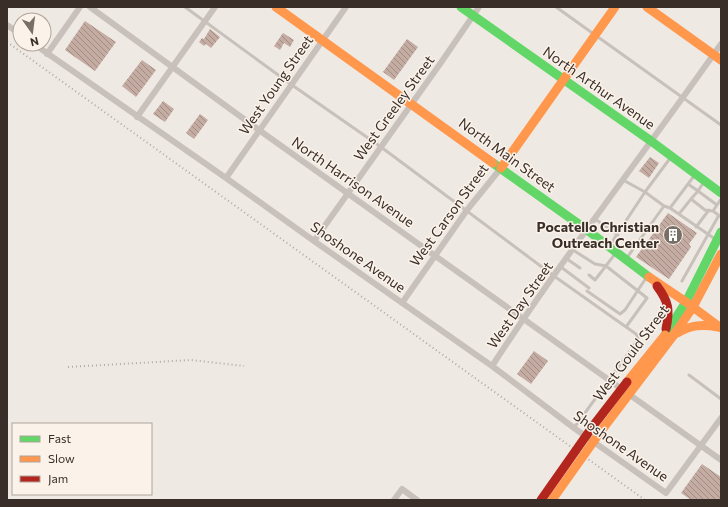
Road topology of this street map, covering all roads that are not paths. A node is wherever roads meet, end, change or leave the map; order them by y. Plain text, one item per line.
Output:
1 (80, 7) edge
2 (90, 7) edge
3 (185, 7) edge
4 (215, 7) edge
5 (276, 7) edge
6 (346, 7) edge
7 (461, 7) edge
8 (479, 7) edge
9 (556, 7) edge
10 (615, 7) edge
11 (647, 7) edge
12 (473, 16) junction
13 (205, 21) junction
14 (595, 35) junction
15 (322, 40) junction
16 (721, 44) edge
17 (44, 52) edge
18 (47, 54) junction
19 (717, 57) edge
20 (172, 67) junction
21 (563, 80) junction
22 (292, 85) junction
23 (684, 98) junction
24 (411, 104) junction
25 (137, 117) junction
26 (721, 125) edge
27 (259, 130) junction
28 (651, 141) junction
29 (381, 147) junction
30 (672, 157) junction
31 (501, 168) junction
32 (695, 174) junction
33 (226, 178) junction
34 (623, 180) junction
35 (705, 181) junction
36 (688, 184) junction
37 (698, 191) junction
38 (348, 192) junction
39 (645, 192) junction
40 (721, 193) edge
41 (691, 199) junction
42 (721, 199) edge
43 (717, 205) junction
44 (664, 206) junction
45 (670, 208) junction
46 (467, 210) junction
47 (711, 210) junction
48 (679, 214) junction
49 (720, 216) edge
50 (595, 219) junction
51 (696, 227) junction
52 (587, 230) junction
53 (618, 234) junction
54 (707, 234) junction
55 (719, 236) edge
56 (314, 241) junction
57 (574, 250) junction
58 (613, 250) junction
59 (435, 256) junction
60 (721, 256) edge
61 (567, 259) junction
62 (625, 259) junction
63 (606, 266) junction
64 (561, 267) junction
65 (580, 268) dead end
66 (589, 275) dead end
67 (554, 276) junction
68 (649, 278) junction
69 (595, 280) junction
70 (682, 281) dead end
71 (588, 289) junction
72 (638, 290) junction
73 (583, 296) junction
74 (402, 303) junction
75 (689, 305) junction
76 (524, 318) junction
77 (626, 327) junction
78 (720, 328) edge
79 (669, 335) junction
80 (492, 366) junction
81 (689, 375) dead end
82 (610, 380) junction
83 (721, 399) edge
84 (721, 418) edge
85 (574, 428) junction
86 (597, 428) junction
87 (700, 445) junction
88 (721, 460) edge
89 (394, 500) edge
90 (417, 500) edge
91 (541, 500) edge
92 (552, 500) edge

1 - 18 street
2 - 20 street, North Harrison Avenue
3 - 13 lane
4 - 13 street
5 - 15 main road, North Main Street
6 - 15 street, West Young Street
7 - 12 main road, North Arthur Avenue
8 - 12 street, West Greeley Street
9 - 14 lane
10 - 14 main road, West Carson Street
11 - 19 main road
12 - 21 main road, North Arthur Avenue
12 - 24 street, West Greeley Street
13 - 20 street
13 - 22 lane
14 - 21 main road, West Carson Street
14 - 23 lane
15 - 22 street, West Young Street
15 - 24 main road, North Main Street
16 - 19 street, West Day Street
17 - 18 street, Shoshone Avenue
18 - 25 street, Shoshone Avenue
19 - 23 street, West Day Street
20 - 25 street
20 - 27 street, North Harrison Avenue
21 - 28 main road, North Arthur Avenue
21 - 31 main road, West Carson Street
22 - 27 street, West Young Street
22 - 29 lane
23 - 26 lane
23 - 28 street, West Day Street
24 - 29 street, West Greeley Street
24 - 31 main road, North Main Street
25 - 33 street, Shoshone Avenue
27 - 33 street, West Young Street
27 - 38 street, North Harrison Avenue
28 - 30 main road, North Arthur Avenue
28 - 34 street, West Day Street
29 - 38 street, West Greeley Street
29 - 46 lane
30 - 32 main road, North Arthur Avenue
30 - 39 lane
31 - 46 street, West Carson Street
31 - 52 main road, North Main Street
32 - 35 main road, North Arthur Avenue
32 - 36 lane
33 - 56 street, Shoshone Avenue
34 - 39 lane
34 - 50 street, West Day Street
35 - 37 lane
35 - 40 main road, North Arthur Avenue
36 - 37 lane
36 - 45 lane
37 - 41 lane
37 - 43 lane
38 - 56 street, West Greeley Street
38 - 59 street, North Harrison Avenue
39 - 44 lane
39 - 53 lane
41 - 47 lane
41 - 48 lane
42 - 43 lane
43 - 47 lane
44 - 45 lane
44 - 62 lane
45 - 48 lane
46 - 59 street, West Carson Street
46 - 67 lane
47 - 49 lane
47 - 51 lane
48 - 51 lane
49 - 54 lane
50 - 52 street, West Day Street
50 - 53 lane
51 - 54 lane
52 - 57 street, West Day Street
52 - 58 main road, North Main Street
53 - 58 lane
54 - 55 lane
54 - 70 lane
55 - 75 main road, West Gould Street
56 - 74 street, Shoshone Avenue
57 - 61 street, West Day Street
57 - 63 lane
58 - 62 main road, North Main Street
58 - 63 lane
59 - 74 street, West Carson Street
59 - 76 street, North Harrison Avenue
60 - 75 main road, West Gould Street
61 - 64 street, West Day Street
61 - 65 lane
62 - 68 main road, North Main Street
63 - 69 lane
63 - 72 lane
64 - 67 street, West Day Street
64 - 71 lane
66 - 69 lane
67 - 73 lane
67 - 76 street, West Day Street
68 - 72 lane
68 - 75 main road, North Main Street
68 - 79 main road
69 - 71 lane
71 - 72 lane
71 - 73 lane
72 - 77 lane
73 - 77 lane
74 - 80 street, Shoshone Avenue
75 - 78 main road, North Main Street
75 - 79 main road, West Gould Street
76 - 80 street, West Day Street
76 - 82 street, North Harrison Avenue
77 - 82 lane
78 - 79 main road
79 - 86 main road, West Gould Street, bridge
80 - 85 street, Shoshone Avenue
81 - 83 lane
82 - 85 lane
82 - 87 street, North Harrison Avenue
84 - 87 street
85 - 87 street, Shoshone Avenue
86 - 91 main road, bridge
86 - 92 main road, bridge
87 - 88 street, North Harrison Avenue
89 - 90 street

